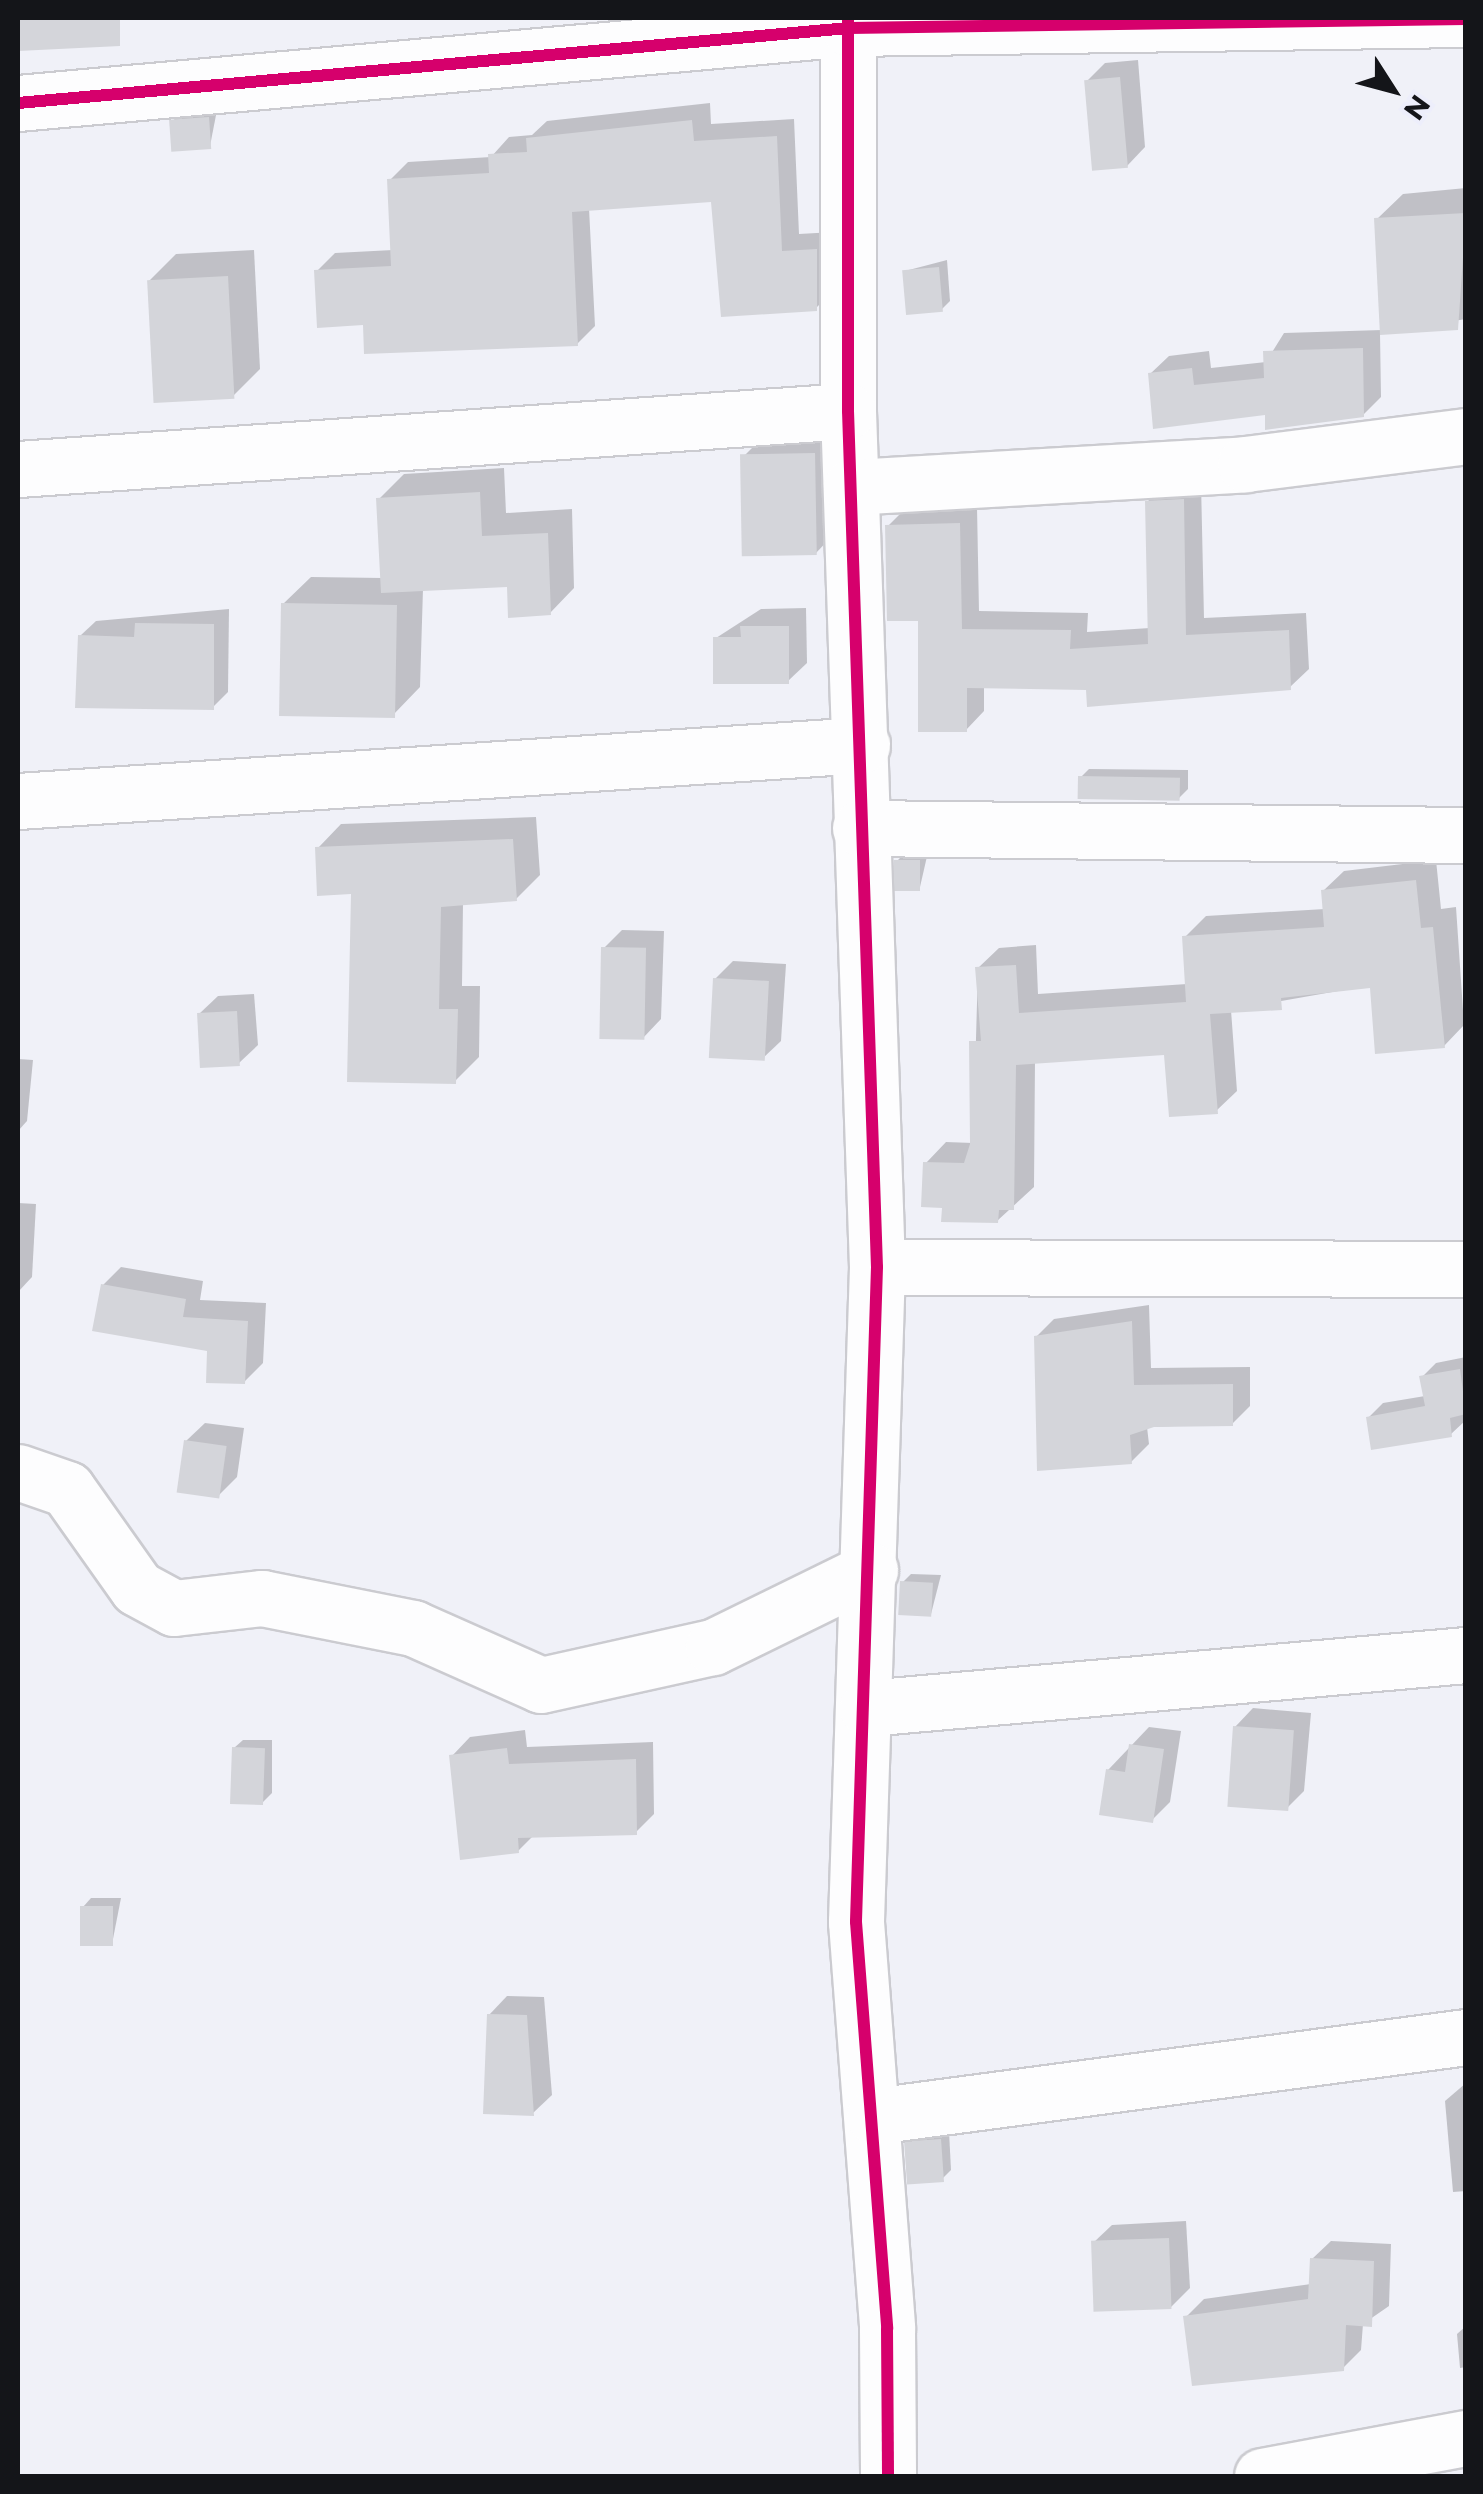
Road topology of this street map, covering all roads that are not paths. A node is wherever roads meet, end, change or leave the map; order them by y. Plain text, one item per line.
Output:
1 (1466, 19) edge
2 (849, 23) edge
3 (18, 103) edge
4 (848, 412) junction
5 (1466, 436) edge
6 (18, 469) edge
7 (851, 486) junction
8 (862, 745) junction
9 (18, 801) edge
10 (860, 828) junction
11 (1466, 835) edge
12 (877, 1267) junction
13 (1466, 1269) edge
14 (18, 1472) edge
15 (870, 1570) junction
16 (1466, 1655) edge
17 (867, 1708) junction
18 (1466, 2038) edge
19 (874, 2116) junction
20 (1466, 2438) edge
21 (888, 2476) edge
22 (1262, 2476) edge

1 - 2 street
2 - 3 street
2 - 4 street
4 - 6 street
4 - 7 street
5 - 7 street
7 - 8 street
8 - 9 street
8 - 10 street
10 - 11 street
10 - 12 street
12 - 13 street
12 - 15 street
14 - 15 street
15 - 17 street
16 - 17 street
17 - 19 street
18 - 19 street
19 - 21 street
20 - 22 street

